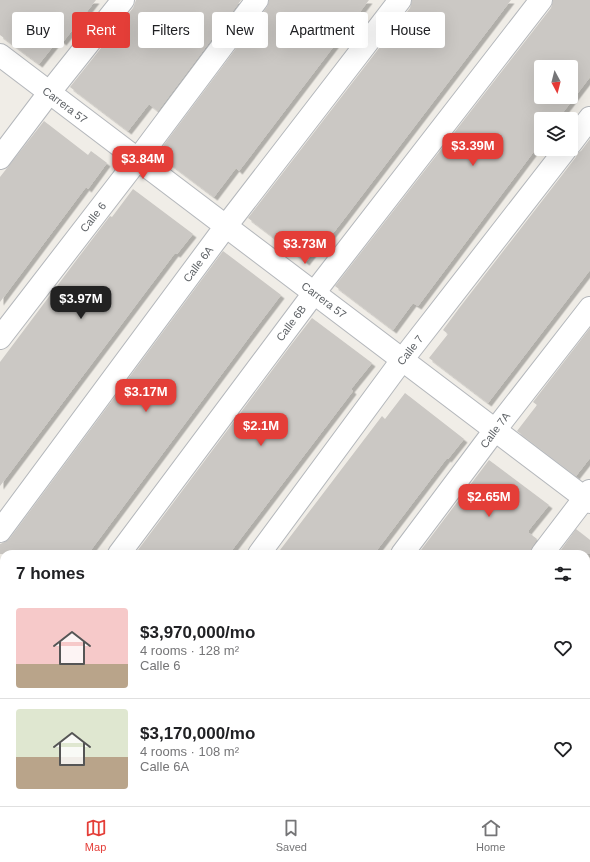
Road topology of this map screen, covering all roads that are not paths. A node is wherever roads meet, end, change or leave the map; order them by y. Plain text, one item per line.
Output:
1 (122, 0) edge
2 (257, 0) edge
3 (400, 0) edge
4 (542, 0) edge
5 (0, 55) edge
6 (49, 93) junction
7 (590, 118) edge
8 (578, 134) edge
9 (561, 156) edge
10 (0, 158) edge
11 (138, 159) junction
12 (226, 226) junction
13 (314, 293) junction
14 (590, 308) edge
15 (0, 338) edge
16 (402, 360) junction
17 (495, 430) junction
18 (588, 497) edge
19 (0, 530) edge
20 (122, 550) edge
21 (261, 550) edge
22 (405, 550) edge
23 (545, 550) edge

1 - 6 street
2 - 11 street, Calle 6
3 - 12 street, Calle 6A
4 - 13 street, Calle 6B
5 - 6 street, Carrera 57
6 - 10 street
6 - 11 street, Carrera 57
7 - 8 street
9 - 16 street, Calle 7
11 - 12 street, Carrera 57
11 - 15 street, Calle 6
12 - 13 street, Carrera 57
12 - 19 street, Calle 6A
13 - 16 street, Carrera 57
13 - 20 street, Calle 6B
14 - 17 street, Calle 7A
16 - 17 street, Carrera 57
16 - 21 street, Calle 7
17 - 18 street, Carrera 57
17 - 22 street, Calle 7A
18 - 23 street

